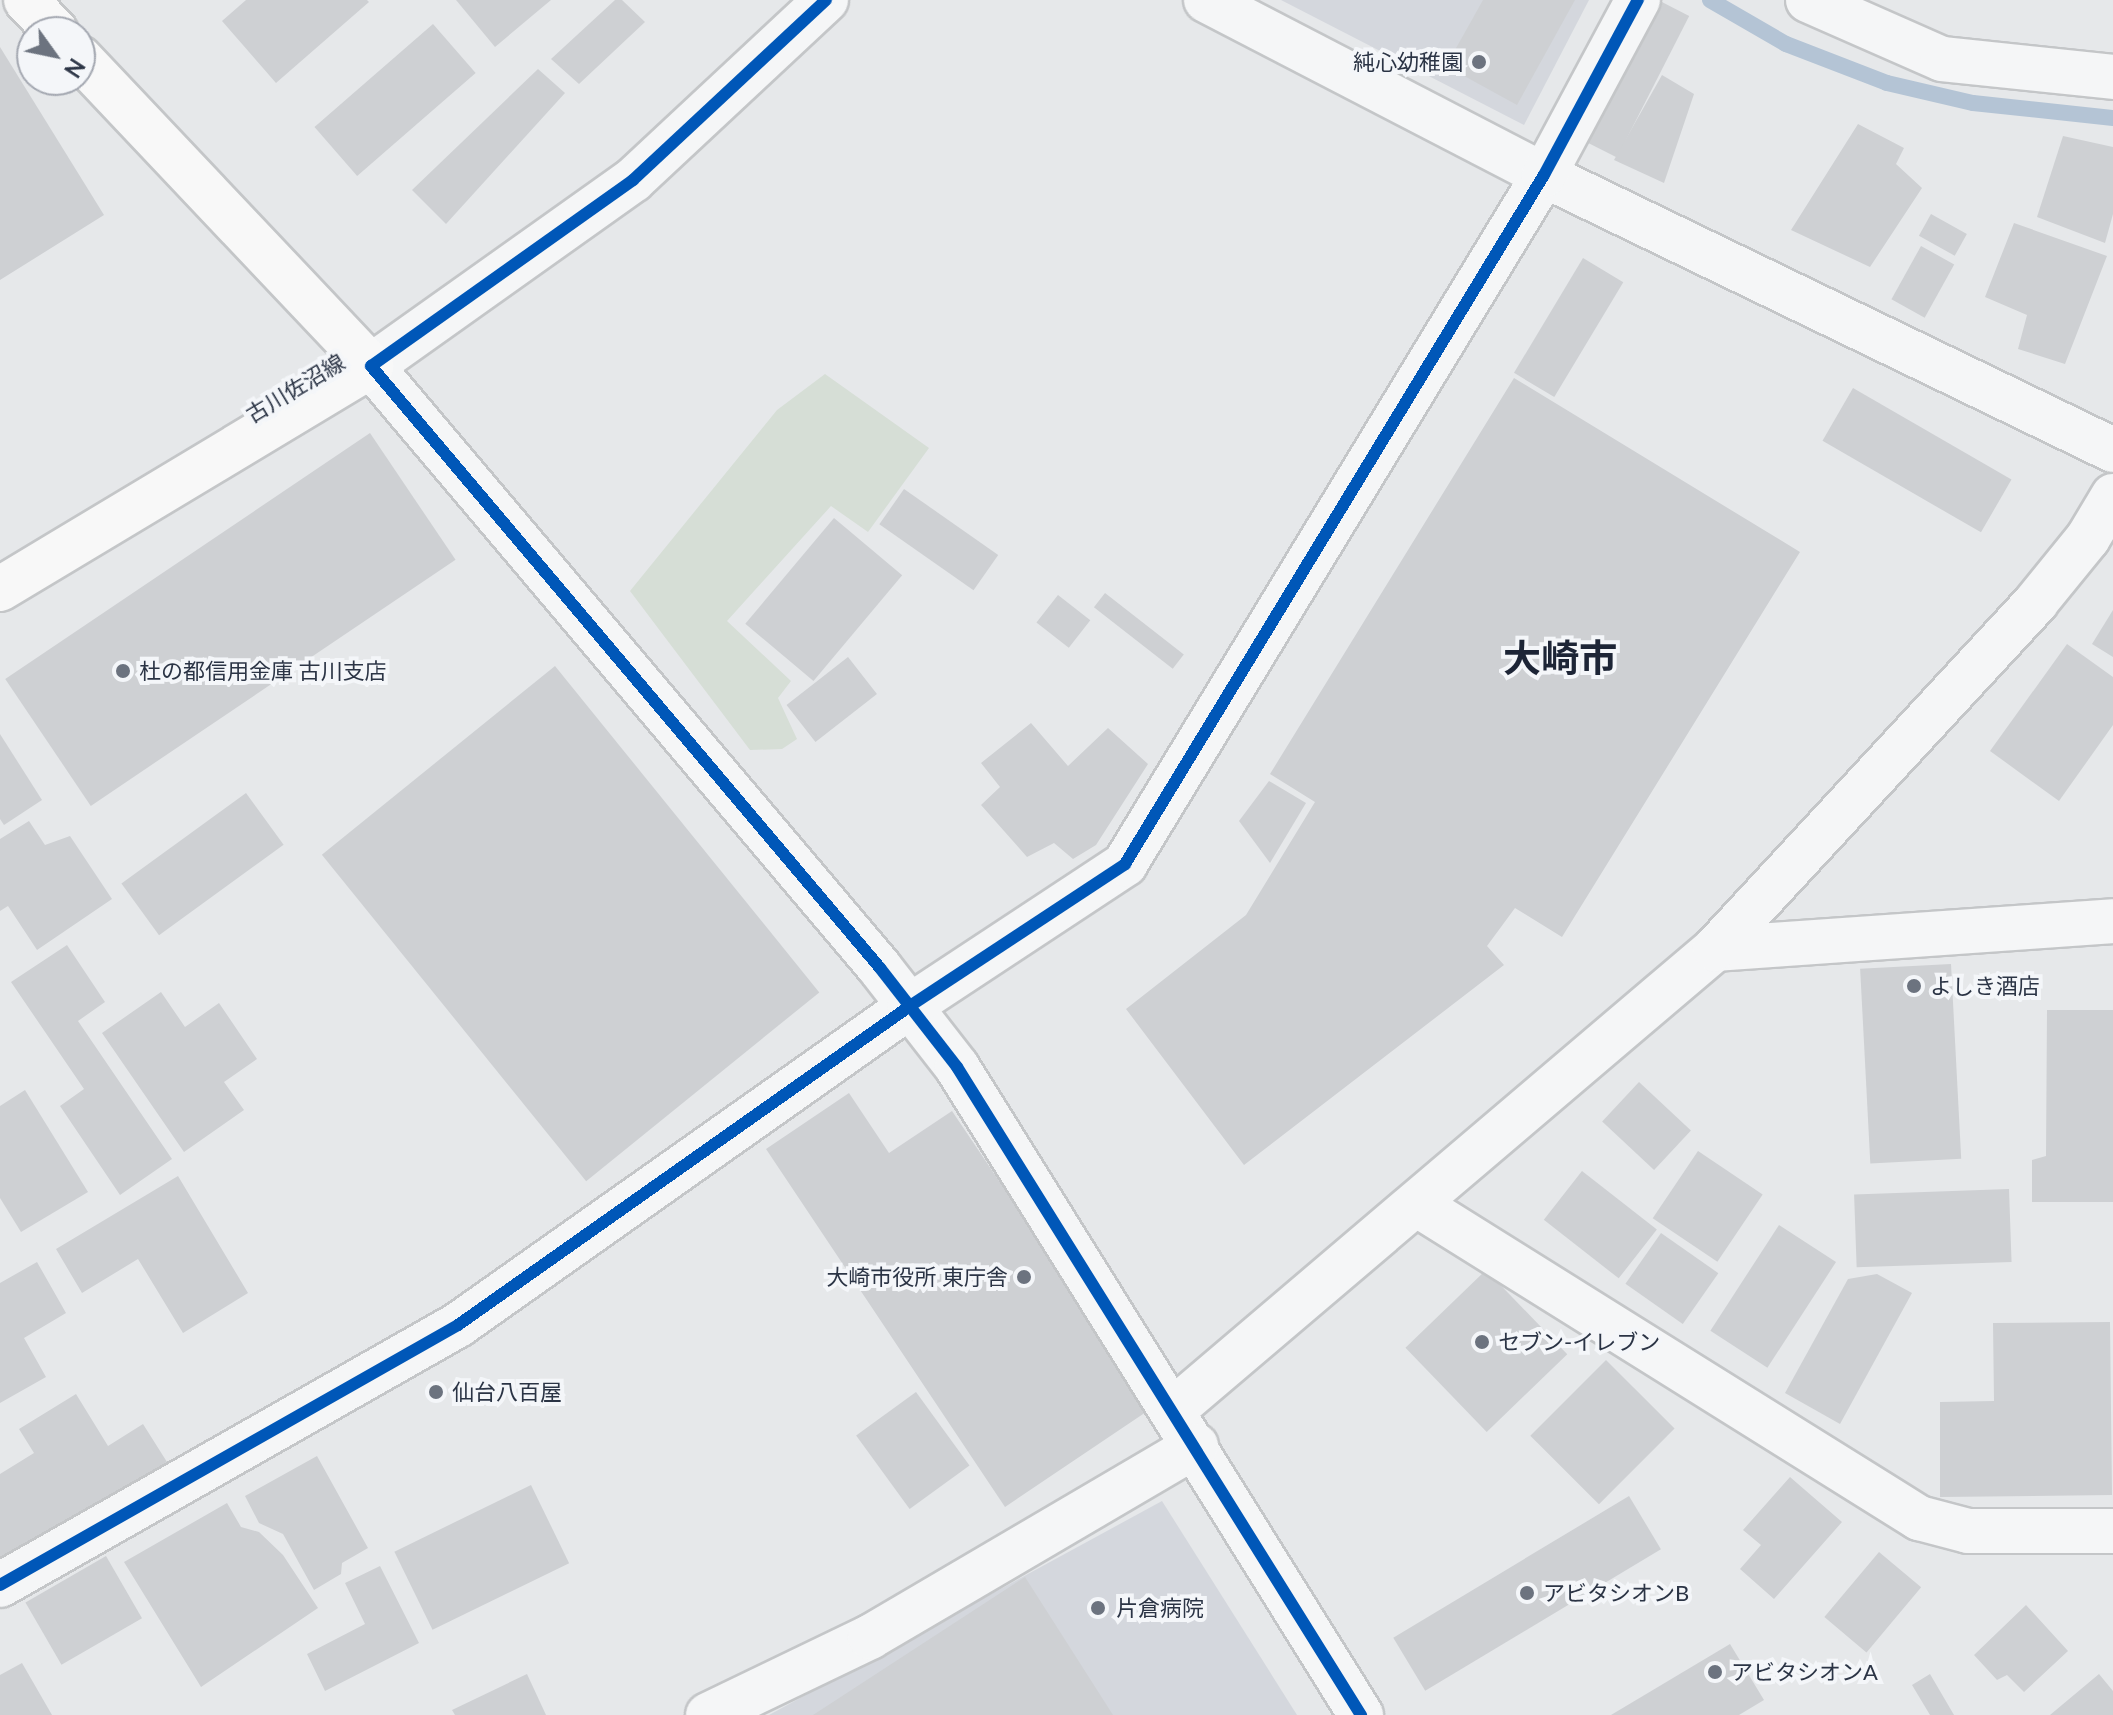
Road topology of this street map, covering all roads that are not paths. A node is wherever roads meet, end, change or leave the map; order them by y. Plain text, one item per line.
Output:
1 (26, 0) edge
2 (826, 0) edge
3 (1206, 0) edge
4 (1638, 0) edge
5 (1808, 0) edge
6 (41, 16) edge
7 (96, 75) edge
8 (2113, 77) edge
9 (1544, 175) junction
10 (371, 366) junction
11 (2113, 450) edge
12 (2113, 496) edge
13 (0, 589) edge
14 (2113, 921) edge
15 (1715, 949) junction
16 (910, 1006) junction
17 (1418, 1205) junction
18 (1184, 1428) junction
19 (2113, 1531) edge
20 (0, 1585) edge
21 (708, 1715) edge
22 (1361, 1715) edge

1 - 6 main road
2 - 10 street
3 - 9 street
4 - 9 street
5 - 8 street
7 - 10 main road, 古川佐沼線
9 - 11 street
9 - 16 street
10 - 13 main road, 古川佐沼線
10 - 16 street
12 - 15 street
14 - 15 street
15 - 17 street
16 - 18 street
16 - 20 street
17 - 18 street
17 - 19 street
18 - 21 street
18 - 22 street

